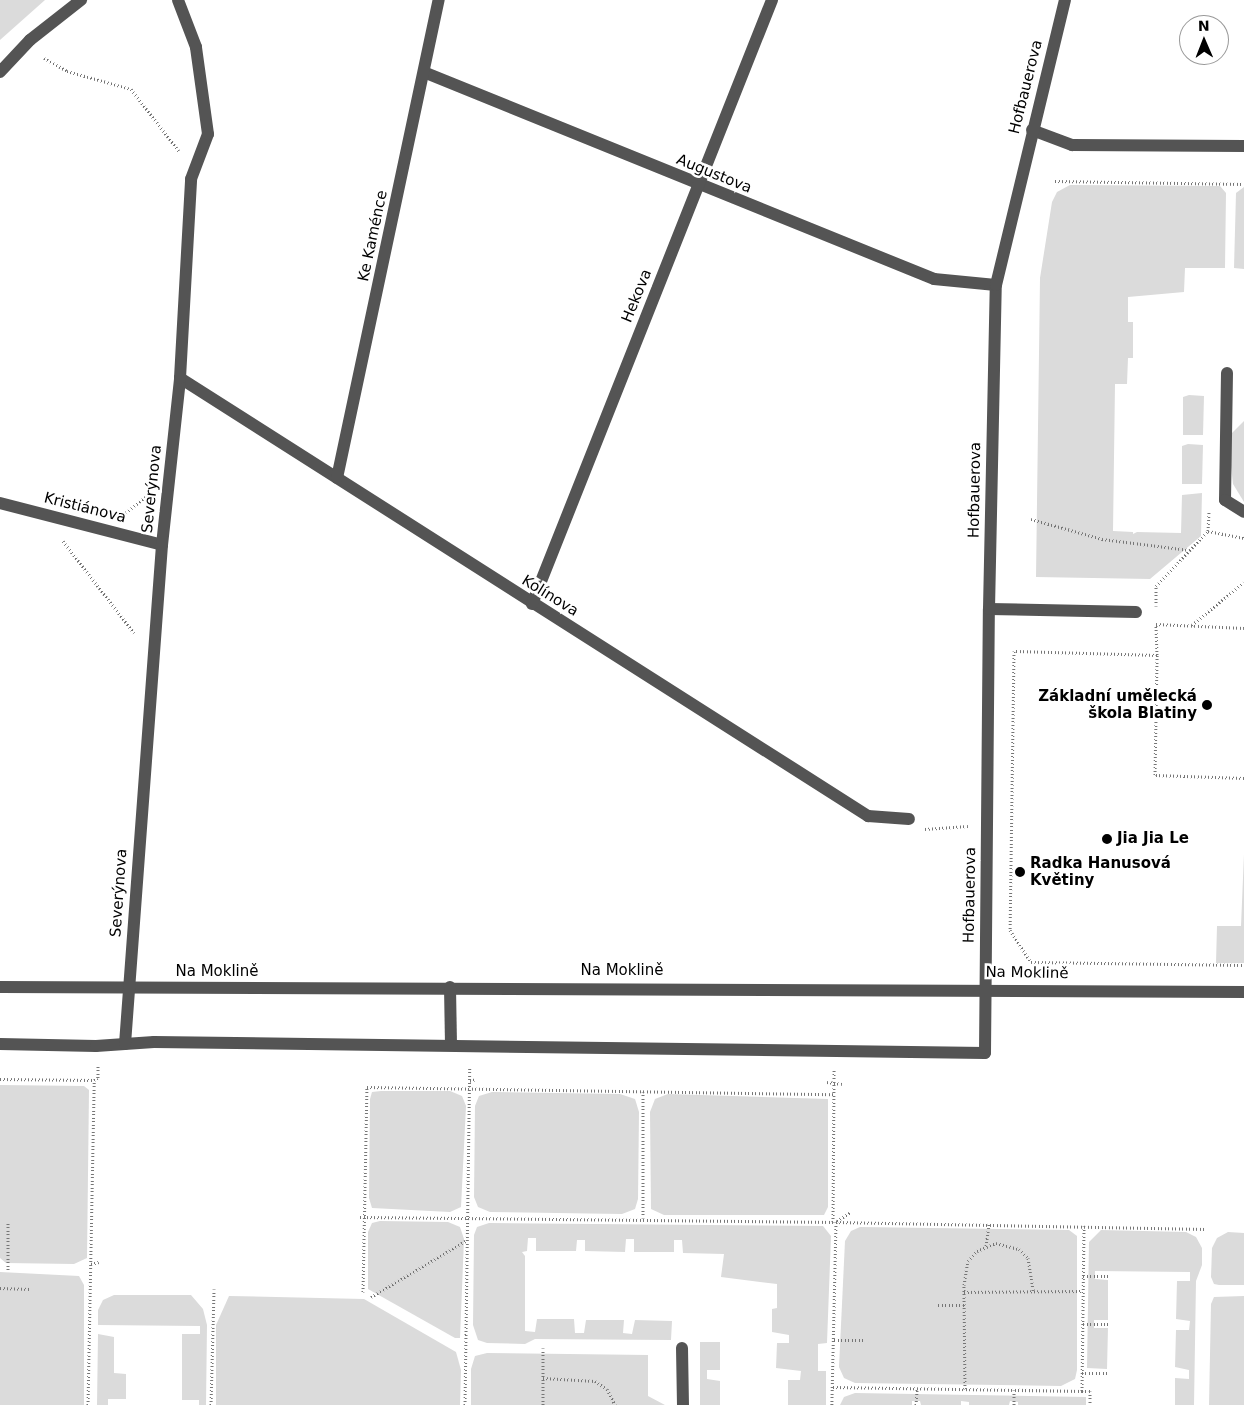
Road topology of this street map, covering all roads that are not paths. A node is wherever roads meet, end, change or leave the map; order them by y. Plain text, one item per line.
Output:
1 (81, 0) edge
2 (178, 0) edge
3 (439, 0) edge
4 (772, 0) edge
5 (1065, 0) edge
6 (0, 72) edge
7 (426, 73) junction
8 (1032, 130) junction
9 (1244, 146) edge
10 (698, 186) junction
11 (996, 285) junction
12 (1227, 373) dead end
13 (180, 378) junction
14 (337, 478) junction
15 (0, 503) edge
16 (1244, 512) edge
17 (162, 545) junction
18 (532, 604) junction
19 (989, 609) junction
20 (1136, 612) dead end
21 (909, 819) road end
22 (0, 987) edge
23 (450, 987) junction
24 (128, 988) junction
25 (985, 988) junction
26 (1244, 992) edge
27 (0, 1044) edge
28 (125, 1044) junction
29 (451, 1045) junction
30 (682, 1348) dead end
31 (683, 1405) edge

1 - 6 street
2 - 13 street, Severýnova
3 - 7 street, Ke Kaménce
4 - 10 street, Hekova
5 - 8 street, Hofbauerova
7 - 10 street, Augustova
7 - 14 street, Ke Kaménce
8 - 9 street
8 - 11 street, Hofbauerova
10 - 11 street, Augustova
10 - 18 street, Hekova
11 - 19 street, Hofbauerova
12 - 16 street
13 - 14 street, Kolínova
13 - 17 street, Severýnova
14 - 18 street, Kolínova
15 - 17 street, Kristiánova
17 - 24 street, Severýnova
18 - 21 street, Kolínova
19 - 20 street
19 - 25 street, Hofbauerova
22 - 24 street, Na Moklině
23 - 24 street, Na Moklině
23 - 25 street, Na Moklině
23 - 29 street
24 - 28 street, Severýnova
25 - 26 street, Na Moklině
25 - 29 street, Hofbauerova
27 - 28 street
28 - 29 street
30 - 31 street

